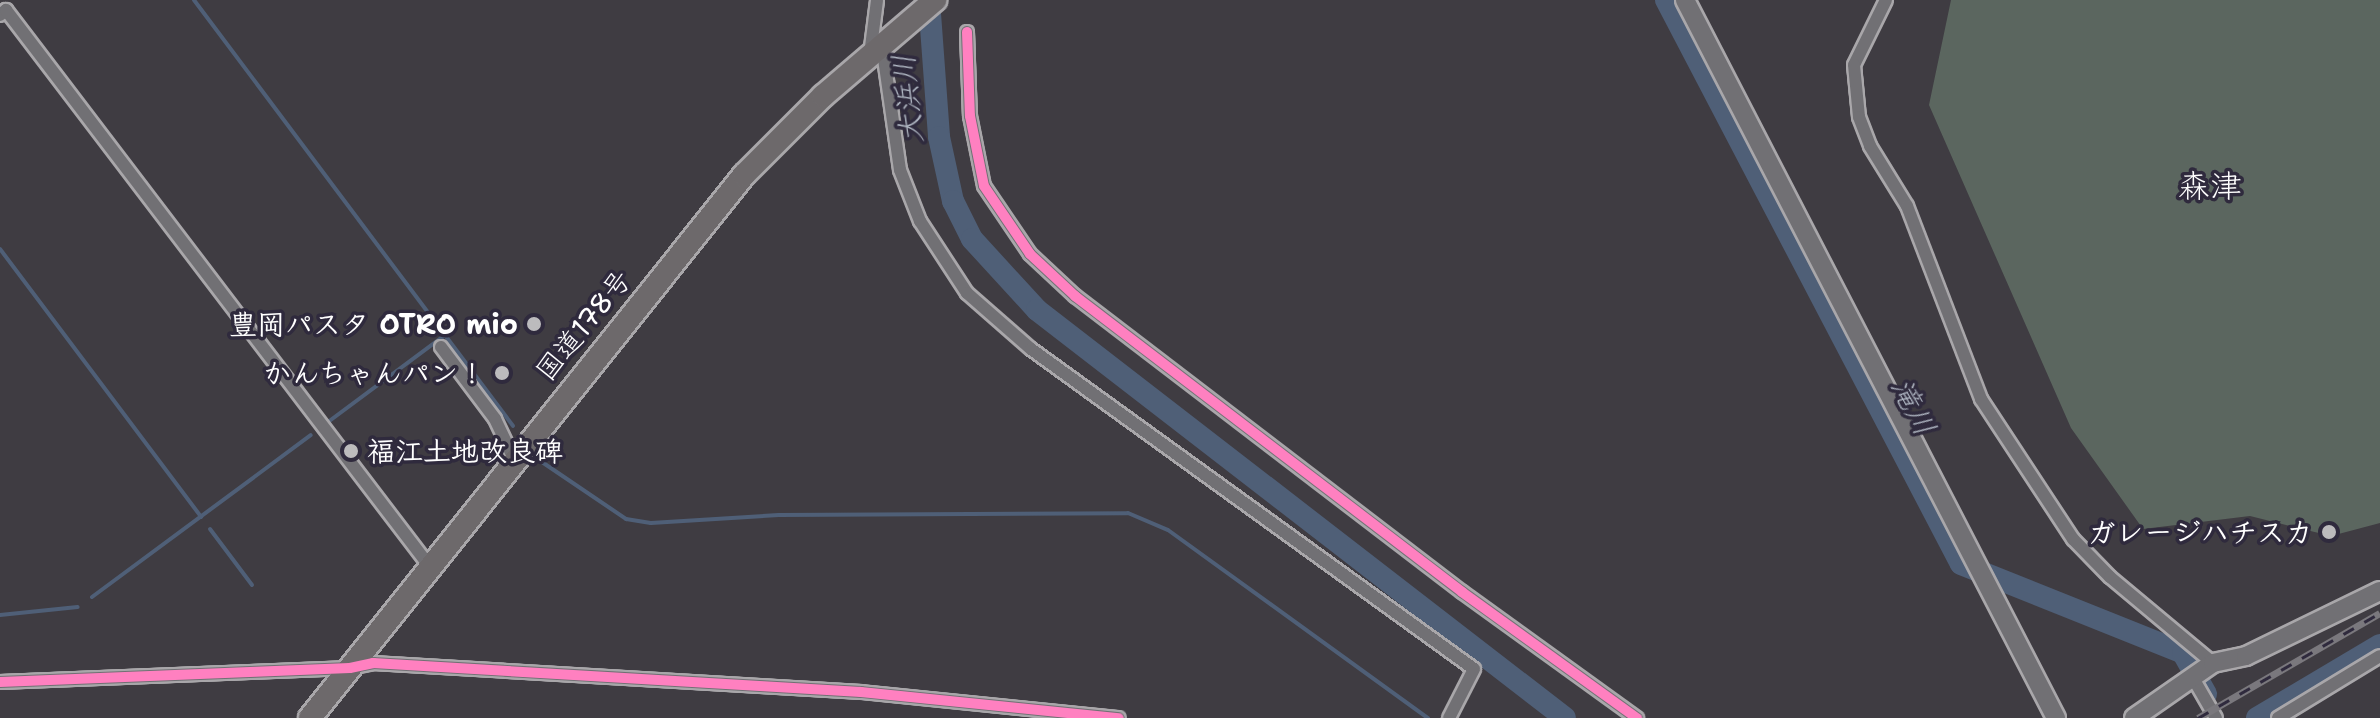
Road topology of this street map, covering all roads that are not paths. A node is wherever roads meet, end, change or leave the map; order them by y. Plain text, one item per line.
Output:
1 (877, 0) edge
2 (935, 0) edge
3 (1685, 0) edge
4 (1886, 0) edge
5 (0, 15) edge
6 (967, 32) dead end
7 (883, 44) junction
8 (441, 347) dead end
9 (514, 459) junction
10 (430, 567) junction
11 (2380, 591) edge
12 (2380, 656) edge
13 (2213, 663) junction
14 (346, 673) junction
15 (2193, 678) junction
16 (0, 682) edge
17 (310, 718) edge
18 (1119, 718) edge
19 (1449, 718) edge
20 (1637, 718) edge
21 (2056, 718) edge
22 (2134, 718) edge
23 (2216, 718) edge
24 (2278, 718) edge

1 - 7 street
2 - 7 highway, 国道178号
3 - 21 street
4 - 13 street
5 - 10 street
6 - 20 street
7 - 9 highway, 国道178号
7 - 19 street
8 - 9 street
9 - 10 highway, 国道178号
10 - 14 highway, 国道178号
11 - 13 street
12 - 24 street
13 - 15 street
14 - 16 street
14 - 17 highway, 国道178号
14 - 18 street
15 - 22 street
15 - 23 street

